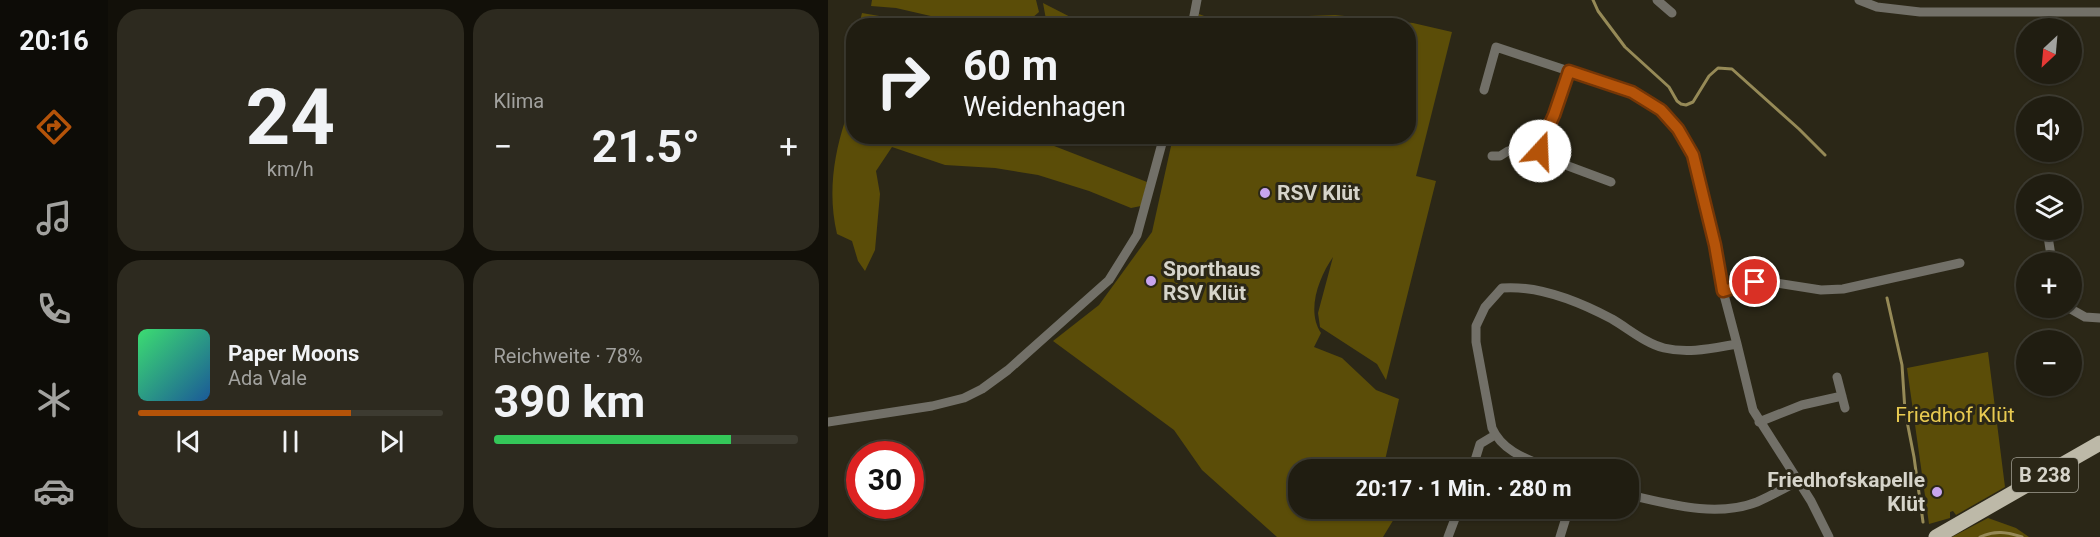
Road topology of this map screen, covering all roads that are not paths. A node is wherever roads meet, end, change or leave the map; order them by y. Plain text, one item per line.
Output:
1 (1197, 0) edge
2 (1657, 0) edge
3 (1859, 0) edge
4 (2100, 12) edge
5 (1672, 13) dead end
6 (1194, 18) edge
7 (1569, 71) junction
8 (1484, 90) dead end
9 (1162, 144) edge
10 (1540, 151) junction
11 (1492, 156) dead end
12 (1611, 182) dead end
13 (1960, 263) dead end
14 (1723, 291) junction
15 (2082, 314) edge
16 (2100, 318) edge
17 (1737, 344) junction
18 (1837, 377) dead end
19 (1842, 396) junction
20 (1845, 408) dead end
21 (828, 422) edge
22 (1759, 422) junction
23 (1495, 435) junction
24 (2100, 443) edge
25 (1475, 459) edge
26 (1528, 459) edge
27 (1798, 481) junction
28 (1639, 497) edge
29 (1455, 519) edge
30 (1566, 519) edge
31 (1448, 537) edge
32 (1560, 537) edge
33 (1829, 537) edge
34 (1936, 537) edge

1 - 6 street
2 - 5 street
3 - 4 street
7 - 8 street
7 - 10 street
7 - 14 street
9 - 21 street
10 - 11 street
10 - 12 street
13 - 14 street
14 - 17 street
15 - 16 street
17 - 22 street
17 - 23 street
18 - 19 street
19 - 20 street
19 - 22 street
22 - 27 street
23 - 25 street
23 - 26 street
24 - 34 main road, B 238
27 - 28 street
27 - 33 street
29 - 31 street
30 - 32 street

